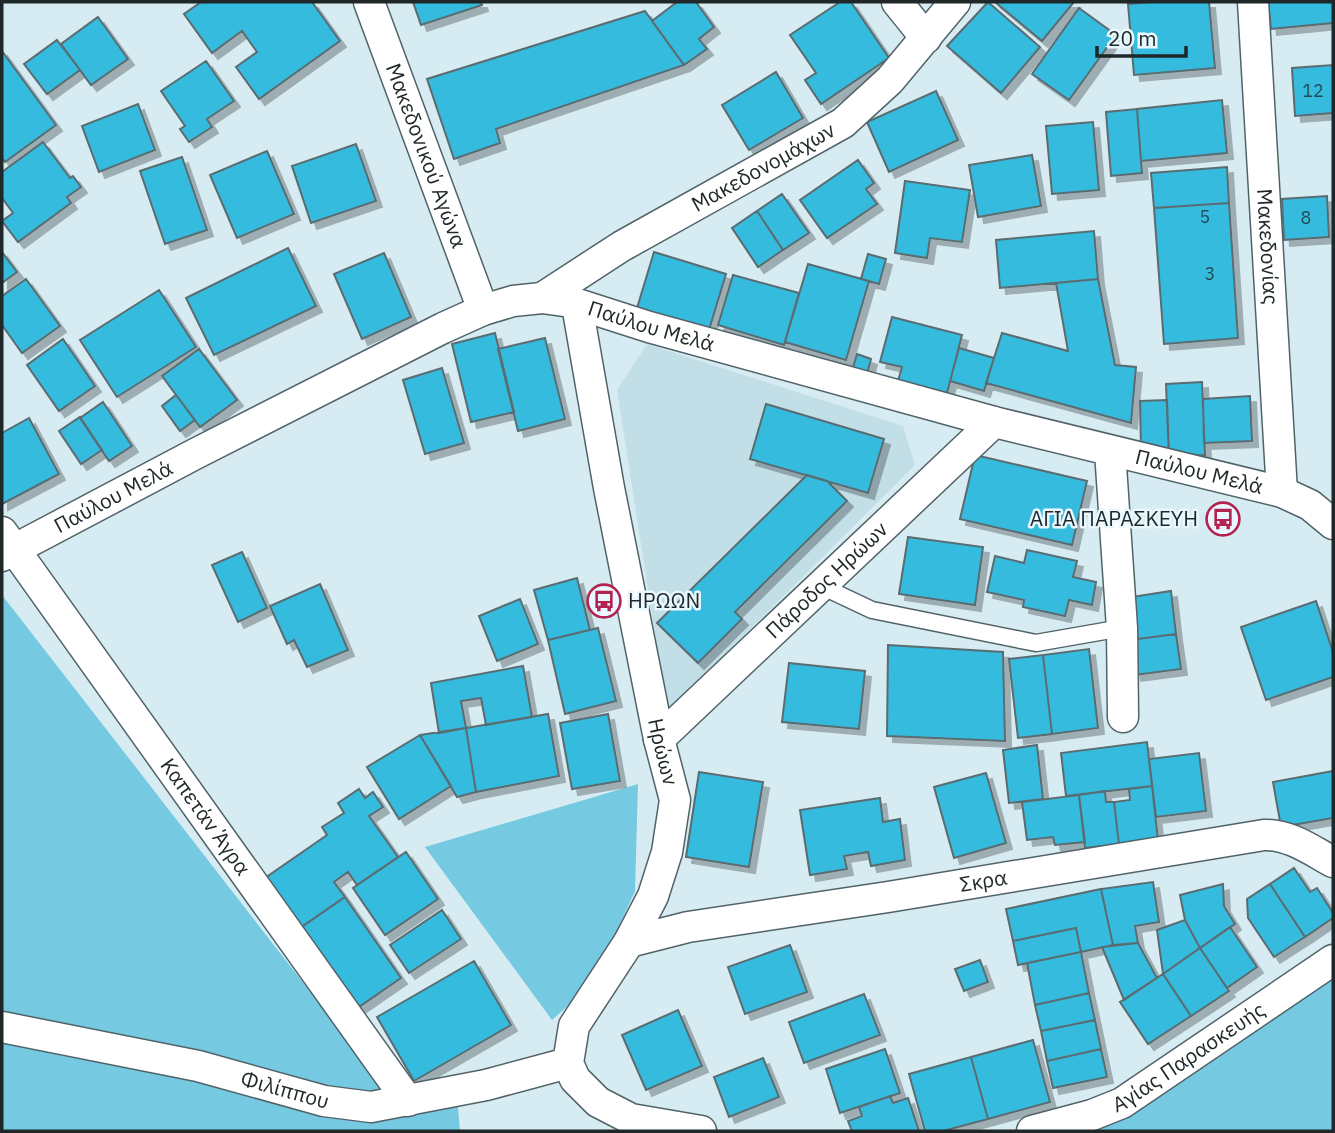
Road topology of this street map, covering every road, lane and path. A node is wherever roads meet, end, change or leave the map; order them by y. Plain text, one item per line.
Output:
1 (369, 2) edge
2 (897, 2) edge
3 (955, 2) edge
4 (1253, 2) edge
5 (926, 38) junction
6 (542, 298) junction
7 (577, 305) junction
8 (483, 310) junction
9 (994, 422) junction
10 (1111, 451) junction
11 (1282, 492) junction
12 (1333, 524) edge
13 (6, 545) edge
14 (821, 586) junction
15 (1122, 628) junction
16 (1123, 718) dead end
17 (659, 739) junction
18 (1333, 862) edge
19 (629, 942) junction
20 (1333, 960) edge
21 (2, 1027) edge
22 (568, 1063) junction
23 (408, 1101) junction
24 (701, 1131) edge
25 (1031, 1131) edge

1 - 8 street, Μακεδονικού Αγώνα
2 - 5 street
3 - 5 street, Μακεδονομάχων
4 - 11 street, Μακεδονίας
5 - 6 street, Μακεδονομάχων
6 - 7 street, Παύλου Μελά
6 - 8 street, Παύλου Μελά
7 - 9 street, Παύλου Μελά
7 - 17 street, Ηρώων
8 - 13 street, Παύλου Μελά
9 - 10 street, Παύλου Μελά
9 - 14 street, Πάροδος Ηρώων
10 - 11 street, Παύλου Μελά
10 - 15 street
11 - 12 street, Παύλου Μελά
13 - 23 street, Καπετάν Άγρα
14 - 15 lane
14 - 17 street, Πάροδος Ηρώων
15 - 16 street
17 - 19 street, Ηρώων
18 - 19 street, Σκρα
19 - 22 street, Ηρώων
20 - 25 street, Αγίας Παρασκευής
21 - 23 street, Φιλίππου
22 - 23 street, Φιλίππου
22 - 24 street

